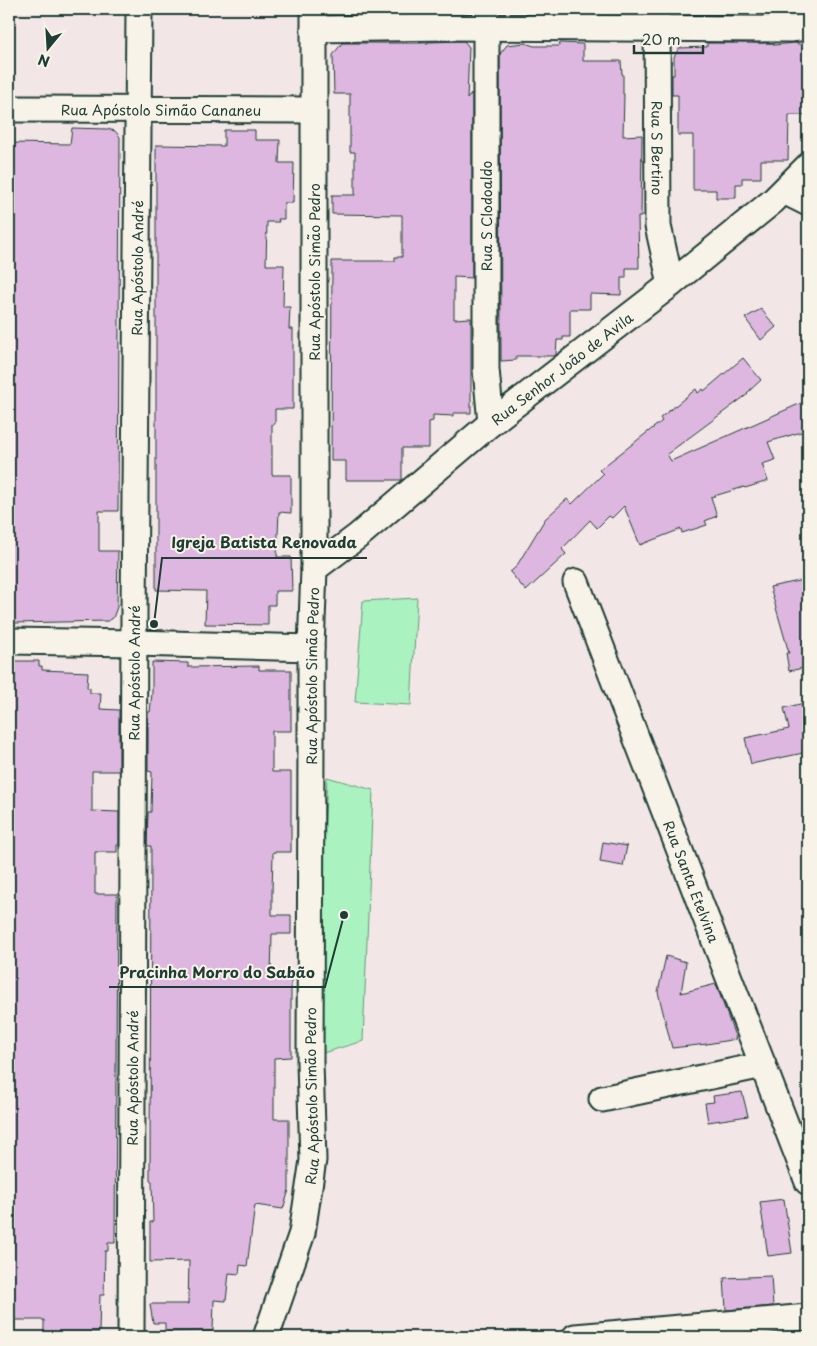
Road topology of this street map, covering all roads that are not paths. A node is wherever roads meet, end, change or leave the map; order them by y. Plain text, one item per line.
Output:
1 (139, 9) edge
2 (486, 18) edge
3 (314, 19) edge
4 (657, 19) edge
5 (808, 27) edge
6 (9, 109) edge
7 (139, 110) junction
8 (313, 110) junction
9 (808, 166) edge
10 (784, 191) junction
11 (808, 203) edge
12 (671, 284) junction
13 (490, 423) junction
14 (314, 570) junction
15 (576, 582) dead end
16 (9, 641) edge
17 (135, 643) junction
18 (311, 648) junction
19 (763, 1065) junction
20 (602, 1099) dead end
21 (808, 1182) edge
22 (808, 1317) edge
23 (132, 1337) edge
24 (266, 1337) edge
25 (575, 1337) edge

1 - 7 street, Rua Apóstolo André
2 - 3 street
2 - 4 street
2 - 13 street, Rua S Clodoaldo
3 - 8 street, Rua Apóstolo Simão Pedro
4 - 5 street
4 - 12 street, Rua S Bertino
6 - 7 street, Rua Apóstolo Simão Cananeu
7 - 8 street, Rua Apóstolo Simão Cananeu
7 - 17 street, Rua Apóstolo André
8 - 14 street, Rua Apóstolo Simão Pedro
9 - 10 street, Rua Senhor João de Avila
10 - 11 street
10 - 12 street, Rua Senhor João de Avila
12 - 13 street, Rua Senhor João de Avila
13 - 14 street, Rua Senhor João de Avila
14 - 18 street, Rua Apóstolo Simão Pedro
15 - 19 street, Rua Santa Etelvina
16 - 17 street
17 - 18 street
17 - 23 street, Rua Apóstolo André
18 - 24 street, Rua Apóstolo Simão Pedro
19 - 20 street
19 - 21 street, Rua Santa Etelvina
22 - 25 street

